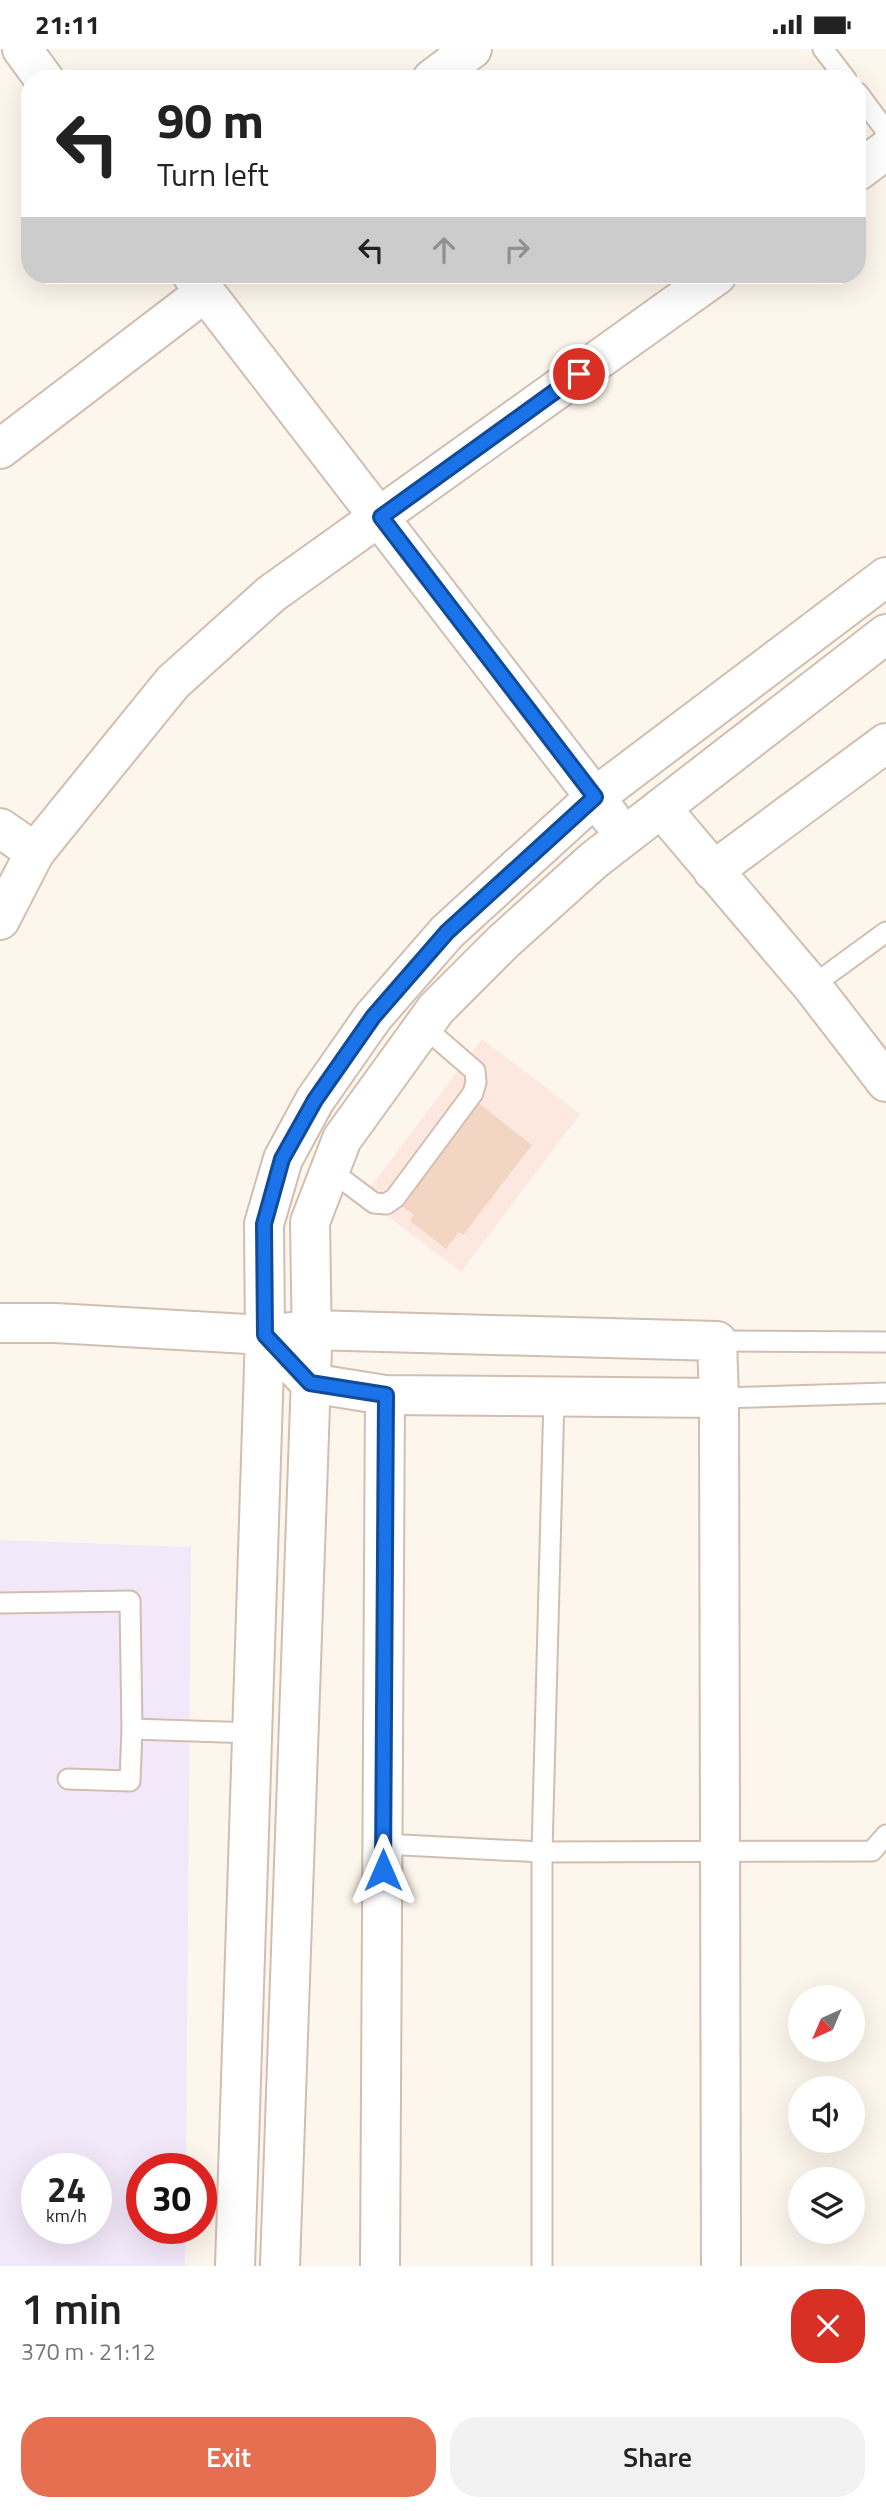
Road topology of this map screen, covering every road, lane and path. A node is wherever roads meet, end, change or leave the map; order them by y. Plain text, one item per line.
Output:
1 (22, 49) edge
2 (472, 49) edge
3 (823, 49) edge
4 (37, 70) edge
5 (444, 70) edge
6 (839, 70) edge
7 (866, 104) edge
8 (886, 131) edge
9 (886, 151) edge
10 (866, 165) edge
11 (198, 284) edge
12 (705, 284) edge
13 (0, 449) edge
14 (381, 517) junction
15 (886, 577) edge
16 (886, 634) edge
17 (886, 743) edge
18 (595, 797) junction
19 (661, 808) junction
20 (0, 828) edge
21 (624, 837) junction
22 (35, 852) junction
23 (713, 871) junction
24 (0, 920) edge
25 (886, 932) edge
26 (812, 986) junction
27 (423, 1026) junction
28 (886, 1081) edge
29 (330, 1170) junction
30 (0, 1323) edge
31 (311, 1330) junction
32 (265, 1335) junction
33 (717, 1341) junction
34 (886, 1342) edge
35 (310, 1383) junction
36 (886, 1393) edge
37 (386, 1395) junction
38 (554, 1397) junction
39 (719, 1398) junction
40 (0, 1603) edge
41 (132, 1729) junction
42 (253, 1733) junction
43 (68, 1779) dead end
44 (886, 1835) edge
45 (383, 1844) junction
46 (542, 1852) junction
47 (720, 1852) junction
48 (235, 2266) edge
49 (280, 2266) edge
50 (380, 2266) edge
51 (541, 2266) edge
52 (721, 2266) edge

1 - 4 street
2 - 5 street
3 - 6 lane
7 - 8 lane
9 - 10 street
11 - 13 street
11 - 14 street
12 - 14 street
14 - 18 street
14 - 22 street
15 - 18 street
16 - 19 street
17 - 23 street
18 - 21 street
18 - 32 street
19 - 21 street
19 - 23 street
20 - 22 street
21 - 27 street
22 - 24 street
23 - 26 street
25 - 26 lane
26 - 28 street
27 - 29 street
27 - 29 lane
29 - 31 street
30 - 32 street
31 - 32 street
31 - 33 street
31 - 35 street
32 - 35 street
32 - 42 street
33 - 34 lane
33 - 39 street
35 - 37 street
35 - 49 street
36 - 39 lane
37 - 38 street
37 - 45 street
38 - 39 street
38 - 46 lane
39 - 47 street
40 - 41 lane
41 - 42 lane
41 - 43 lane
42 - 48 street
44 - 47 lane
45 - 46 lane
45 - 50 street
46 - 47 lane
46 - 51 lane
47 - 52 street

